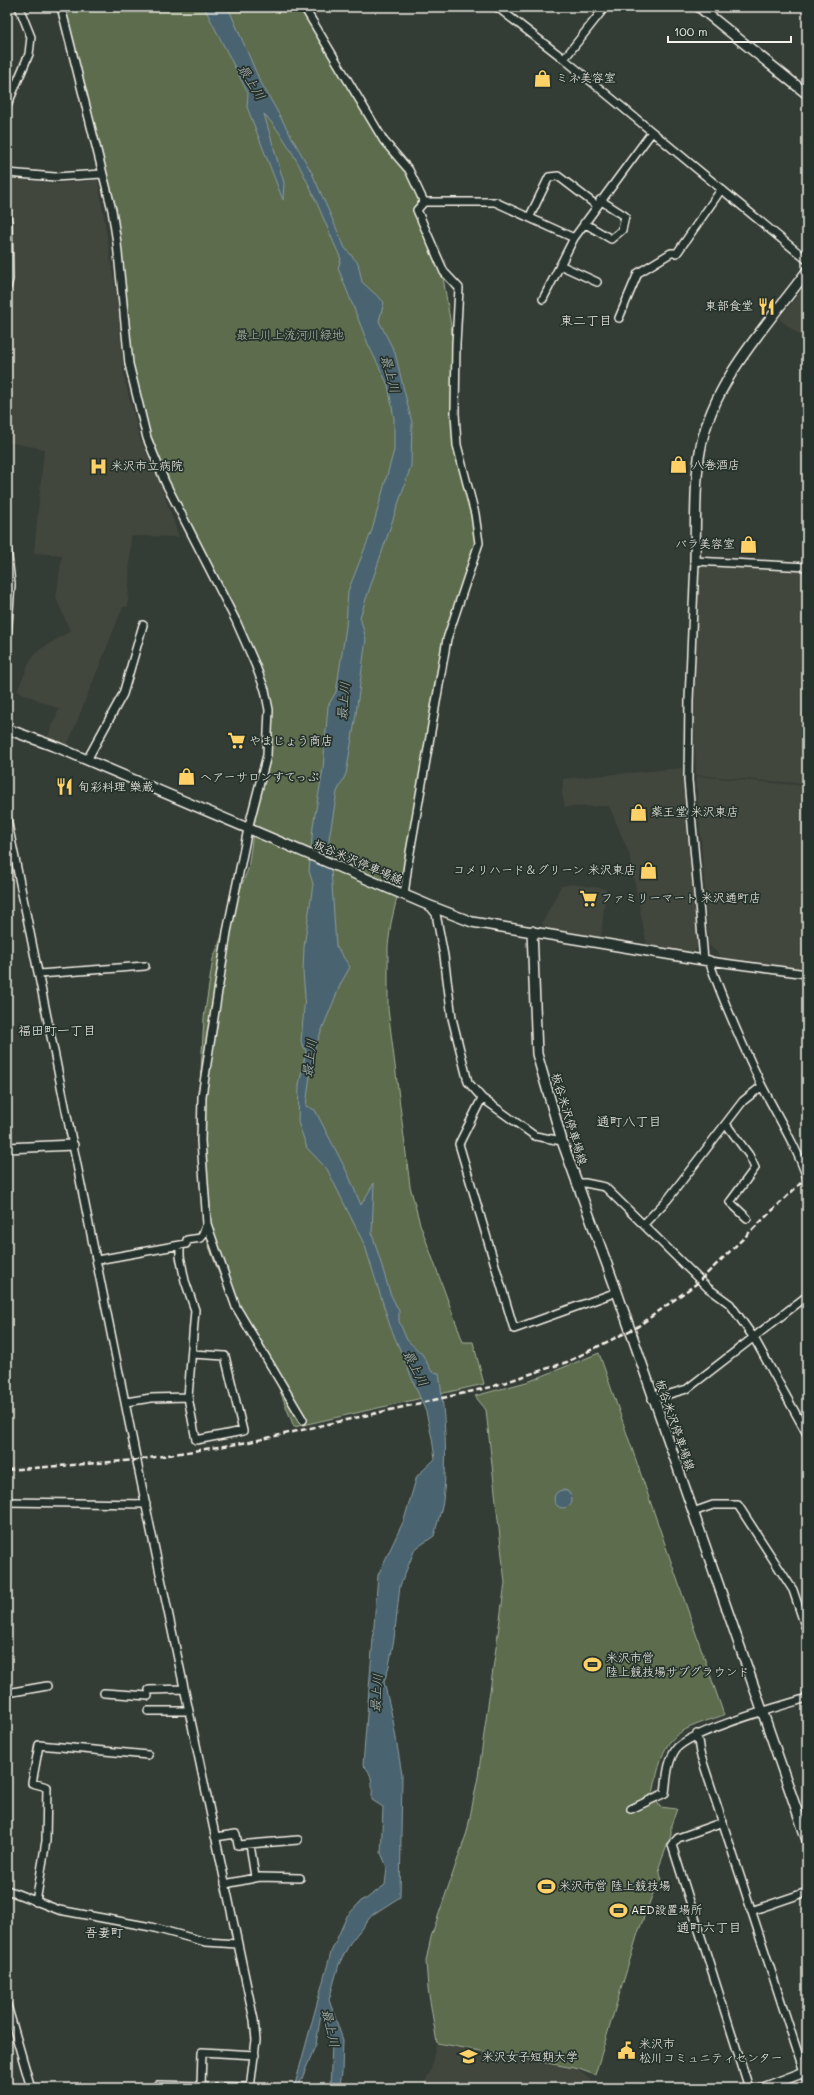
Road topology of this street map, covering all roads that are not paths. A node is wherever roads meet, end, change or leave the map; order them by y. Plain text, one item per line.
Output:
1 (19, 7) edge
2 (61, 7) edge
3 (304, 7) edge
4 (497, 7) edge
5 (605, 7) edge
6 (699, 7) edge
7 (564, 59) junction
8 (807, 94) edge
9 (7, 106) edge
10 (652, 132) junction
11 (7, 174) edge
12 (102, 174) junction
13 (721, 190) junction
14 (424, 202) junction
15 (598, 202) junction
16 (7, 204) edge
17 (530, 216) junction
18 (8, 222) edge
19 (584, 223) junction
20 (574, 238) junction
21 (807, 260) edge
22 (560, 265) junction
23 (807, 271) edge
24 (597, 282) dead end
25 (7, 287) edge
26 (543, 299) dead end
27 (619, 318) dead end
28 (7, 548) edge
29 (695, 561) junction
30 (807, 567) edge
31 (143, 625) dead end
32 (7, 637) edge
33 (7, 729) edge
34 (87, 760) junction
35 (7, 819) edge
36 (248, 829) junction
37 (400, 893) junction
38 (428, 905) junction
39 (532, 931) junction
40 (706, 960) junction
41 (145, 966) dead end
42 (39, 974) junction
43 (807, 974) edge
44 (762, 1086) junction
45 (482, 1098) junction
46 (726, 1124) junction
47 (562, 1141) junction
48 (73, 1145) junction
49 (7, 1148) edge
50 (805, 1161) edge
51 (807, 1178) edge
52 (576, 1183) junction
53 (747, 1218) dead end
54 (207, 1224) junction
55 (644, 1224) junction
56 (180, 1245) junction
57 (97, 1260) junction
58 (616, 1292) junction
59 (807, 1296) edge
60 (754, 1338) junction
61 (192, 1354) junction
62 (188, 1397) junction
63 (652, 1399) junction
64 (126, 1402) junction
65 (303, 1420) dead end
66 (807, 1434) edge
67 (7, 1502) edge
68 (146, 1504) junction
69 (693, 1512) junction
70 (807, 1632) edge
71 (47, 1686) dead end
72 (184, 1689) junction
73 (7, 1693) edge
74 (104, 1693) dead end
75 (807, 1698) edge
76 (189, 1710) junction
77 (148, 1711) dead end
78 (762, 1712) junction
79 (697, 1734) junction
80 (148, 1755) dead end
81 (631, 1809) dead end
82 (722, 1822) junction
83 (215, 1837) junction
84 (298, 1840) dead end
85 (807, 1840) edge
86 (250, 1844) junction
87 (255, 1878) junction
88 (300, 1878) dead end
89 (225, 1884) junction
90 (7, 1890) edge
91 (807, 1892) edge
92 (36, 1902) junction
93 (751, 1911) junction
94 (238, 1944) junction
95 (7, 2010) edge
96 (255, 2055) junction
97 (805, 2072) edge
98 (807, 2081) edge
99 (157, 2085) dead end
100 (201, 2086) junction
101 (31, 2088) edge
102 (250, 2088) edge
103 (749, 2088) edge
104 (763, 2088) edge

1 - 9 street
2 - 12 street
3 - 14 street
4 - 7 street
5 - 7 street
6 - 8 main road
7 - 10 street
10 - 13 street
10 - 15 street
11 - 12 street
12 - 36 street
13 - 21 street
13 - 27 street
14 - 17 street
14 - 37 street
15 - 17 street
15 - 19 street
15 - 19 street
16 - 18 street
17 - 20 street
18 - 25 street
19 - 20 street
20 - 22 street
22 - 24 street
22 - 26 street
23 - 29 main road
28 - 32 street
29 - 30 street
29 - 40 street
31 - 34 street
33 - 34 main road, 板谷米沢停車場線
34 - 36 main road, 板谷米沢停車場線
35 - 42 street
36 - 37 main road, 板谷米沢停車場線
36 - 54 street
37 - 38 main road, 板谷米沢停車場線
38 - 39 main road, 板谷米沢停車場線
38 - 45 street
39 - 40 main road
39 - 47 main road, 板谷米沢停車場線
40 - 43 street
40 - 44 street
41 - 42 street
42 - 48 street
44 - 46 street
44 - 50 street
45 - 47 street
45 - 58 street
46 - 53 street
46 - 55 street
47 - 52 main road, 板谷米沢停車場線
48 - 49 main road
48 - 57 street
50 - 51 street
52 - 55 street
52 - 58 main road, 板谷米沢停車場線
54 - 56 street
54 - 65 street
55 - 60 street
56 - 57 street
56 - 61 street
57 - 64 street
58 - 63 main road, 板谷米沢停車場線
59 - 60 street
60 - 63 street
60 - 66 street
61 - 62 street
61 - 62 street
62 - 64 street
63 - 69 main road, 板谷米沢停車場線
64 - 68 street
67 - 68 street
68 - 72 street
69 - 70 street
69 - 78 main road, 板谷米沢停車場線
71 - 73 street
72 - 74 street
72 - 76 street
75 - 78 street
76 - 77 street
76 - 83 street
78 - 79 street
78 - 85 main road, 板谷米沢停車場線
79 - 81 street
79 - 82 street
80 - 92 street
82 - 93 street
82 - 103 street
83 - 86 street
83 - 89 street
84 - 86 street
86 - 87 street
87 - 88 street
87 - 89 street
89 - 94 street
90 - 92 street
91 - 93 street
92 - 94 street
93 - 97 street
94 - 96 street
95 - 101 street
96 - 100 street
96 - 102 street
97 - 98 street
97 - 104 main road
99 - 100 street
100 - 102 street

